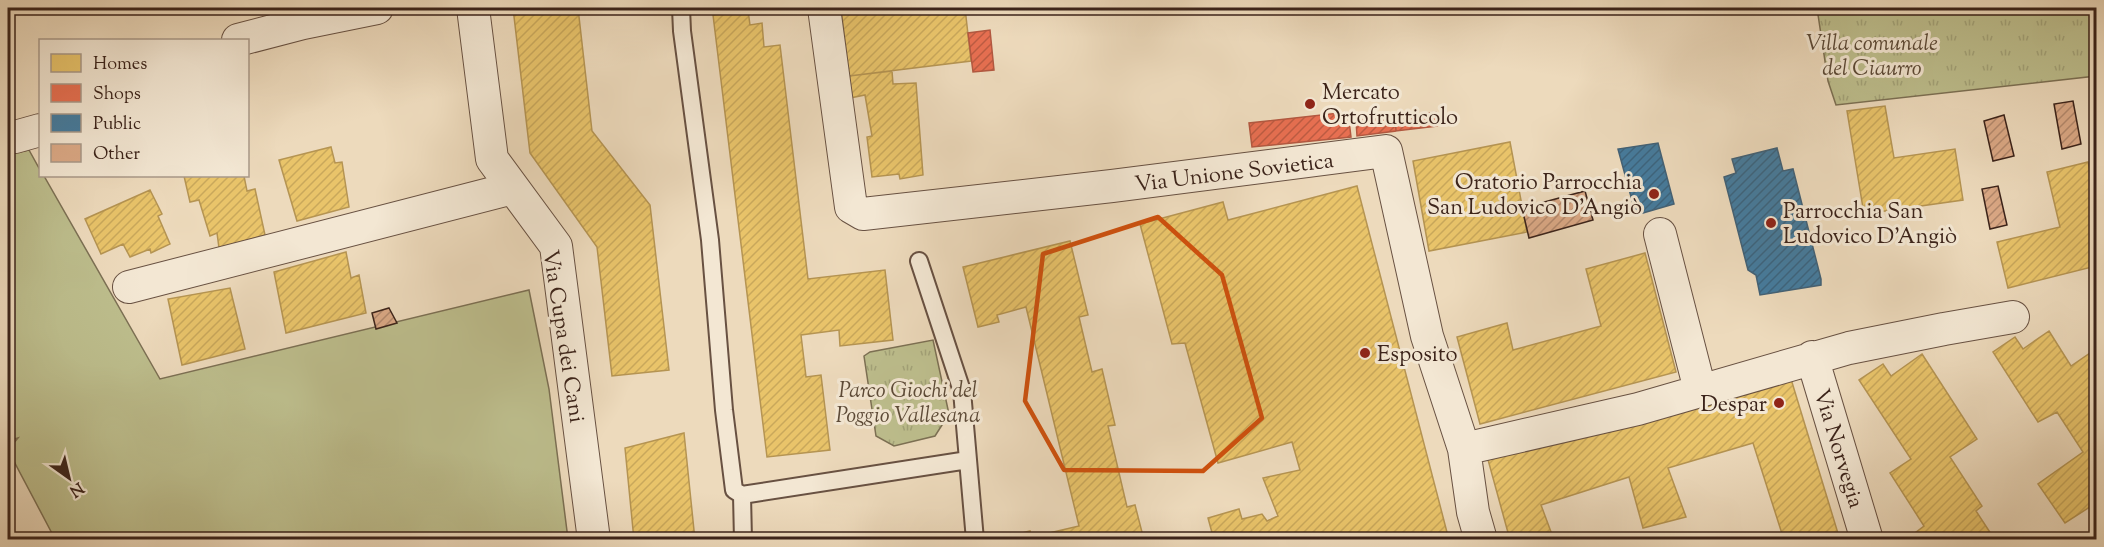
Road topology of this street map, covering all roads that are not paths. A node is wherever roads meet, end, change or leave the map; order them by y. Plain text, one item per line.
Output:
1 (377, 8) edge
2 (473, 8) edge
3 (681, 8) edge
4 (824, 8) edge
5 (242, 39) edge
6 (513, 188) junction
7 (1660, 234) dead end
8 (919, 261) dead end
9 (129, 287) dead end
10 (2013, 317) dead end
11 (1812, 357) junction
12 (1700, 390) junction
13 (1464, 449) junction
14 (968, 460) junction
15 (742, 495) junction
16 (594, 540) edge
17 (743, 540) edge
18 (975, 540) edge
19 (1481, 540) edge
20 (1867, 540) edge

1 - 5 street
2 - 6 street, Via Cupa dei Cani
3 - 15 lane
4 - 13 street, Via Unione Sovietica
6 - 9 street
6 - 16 street, Via Cupa dei Cani
7 - 12 street
8 - 14 lane
10 - 11 street
11 - 12 street
11 - 20 street, Via Norvegia
12 - 13 street
13 - 19 street, Via Unione Sovietica
14 - 15 lane
14 - 18 lane
15 - 17 lane

